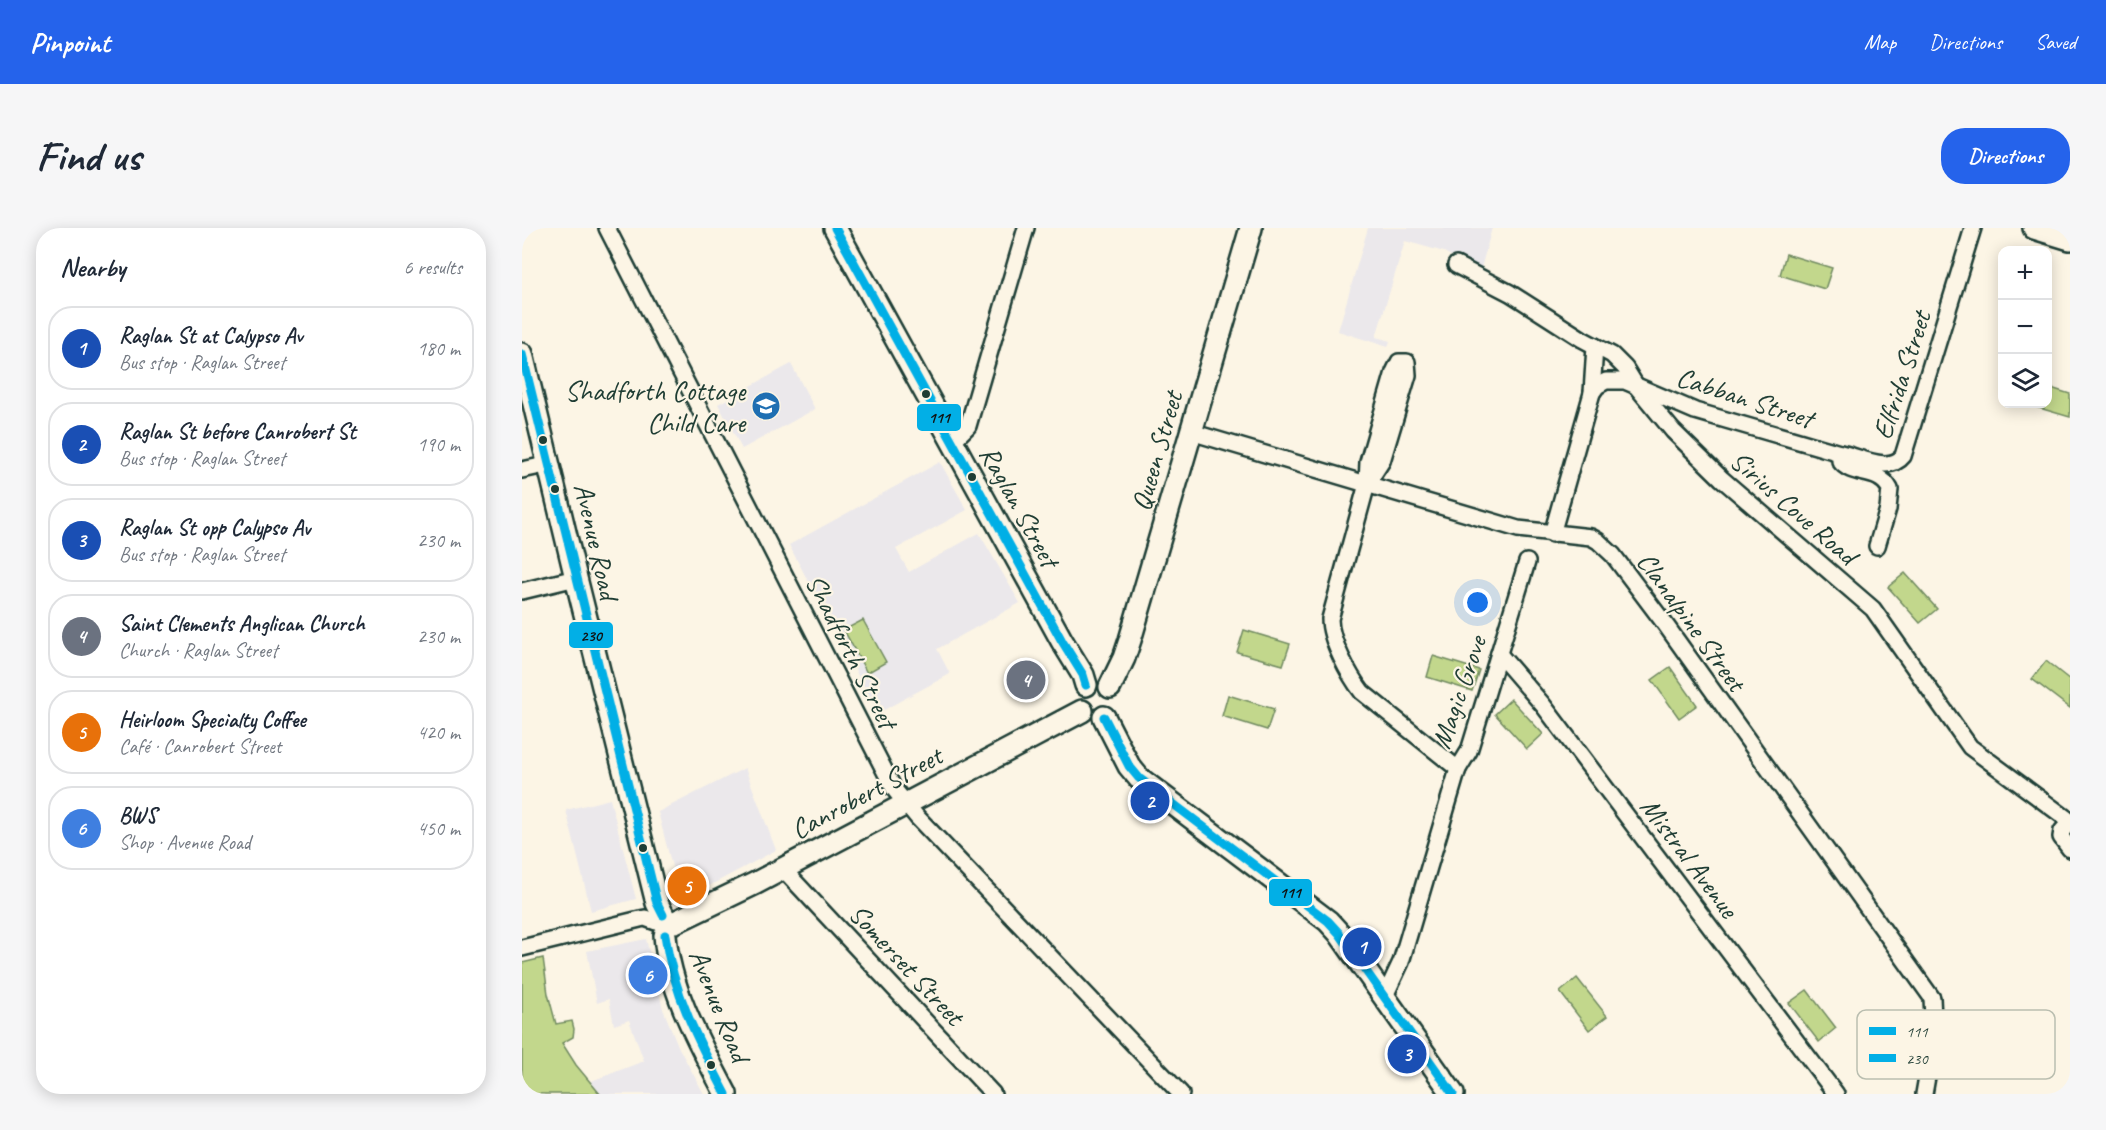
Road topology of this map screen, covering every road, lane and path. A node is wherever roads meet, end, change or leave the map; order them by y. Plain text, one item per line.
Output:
1 (607, 228) edge
2 (836, 228) edge
3 (1026, 228) edge
4 (1251, 228) edge
5 (1973, 228) edge
6 (2034, 228) edge
7 (2070, 239) edge
8 (1456, 265) dead end
9 (1595, 346) junction
10 (522, 354) edge
11 (1636, 386) junction
12 (1592, 393) junction
13 (1191, 432) junction
14 (952, 442) junction
15 (1840, 453) junction
16 (550, 464) junction
17 (522, 470) edge
18 (1367, 484) junction
19 (1552, 534) junction
20 (1876, 546) dead end
21 (1527, 562) dead end
22 (576, 578) junction
23 (522, 591) edge
24 (1499, 654) junction
25 (1086, 686) junction
26 (1110, 687) junction
27 (1083, 711) junction
28 (1104, 717) junction
29 (1458, 769) junction
30 (905, 803) junction
31 (2070, 821) edge
32 (2070, 849) edge
33 (783, 868) junction
34 (665, 924) junction
35 (522, 948) edge
36 (1384, 998) junction
37 (1933, 1010) edge
38 (1927, 1079) edge
39 (726, 1094) edge
40 (993, 1094) edge
41 (1181, 1094) edge
42 (1453, 1094) edge
43 (1836, 1094) edge
44 (1924, 1094) edge

1 - 30 street, Shadforth Street
2 - 14 street, Raglan Street
3 - 14 street
4 - 13 street, Queen Street
5 - 15 street, Elfrida Street
6 - 7 street
8 - 9 street, Sirius Cove Road
9 - 11 street, Sirius Cove Road
9 - 12 street
10 - 16 street, Avenue Road
11 - 12 street
11 - 15 street, Cabban Street
11 - 31 street, Sirius Cove Road
12 - 19 street
13 - 18 street, Clanalpine Street
13 - 26 street, Queen Street
14 - 25 street, Raglan Street
15 - 20 street, Elfrida Street
16 - 17 street
16 - 22 street, Avenue Road
18 - 18 street
18 - 19 street, Clanalpine Street
18 - 29 street
19 - 37 street, Clanalpine Street
21 - 24 street, Magic Grove
22 - 23 street
22 - 34 street, Avenue Road
24 - 29 street, Magic Grove
24 - 43 street, Mistral Avenue
25 - 26 street
25 - 27 street
26 - 28 street
27 - 28 street
27 - 30 street, Canrobert Street
28 - 36 street
29 - 36 street, Magic Grove
30 - 33 street, Canrobert Street
30 - 41 street, Shadforth Street
31 - 32 street
33 - 34 street, Canrobert Street
33 - 40 street, Somerset Street
34 - 35 street
34 - 39 street, Avenue Road
36 - 42 street
38 - 44 street, Clanalpine Street

